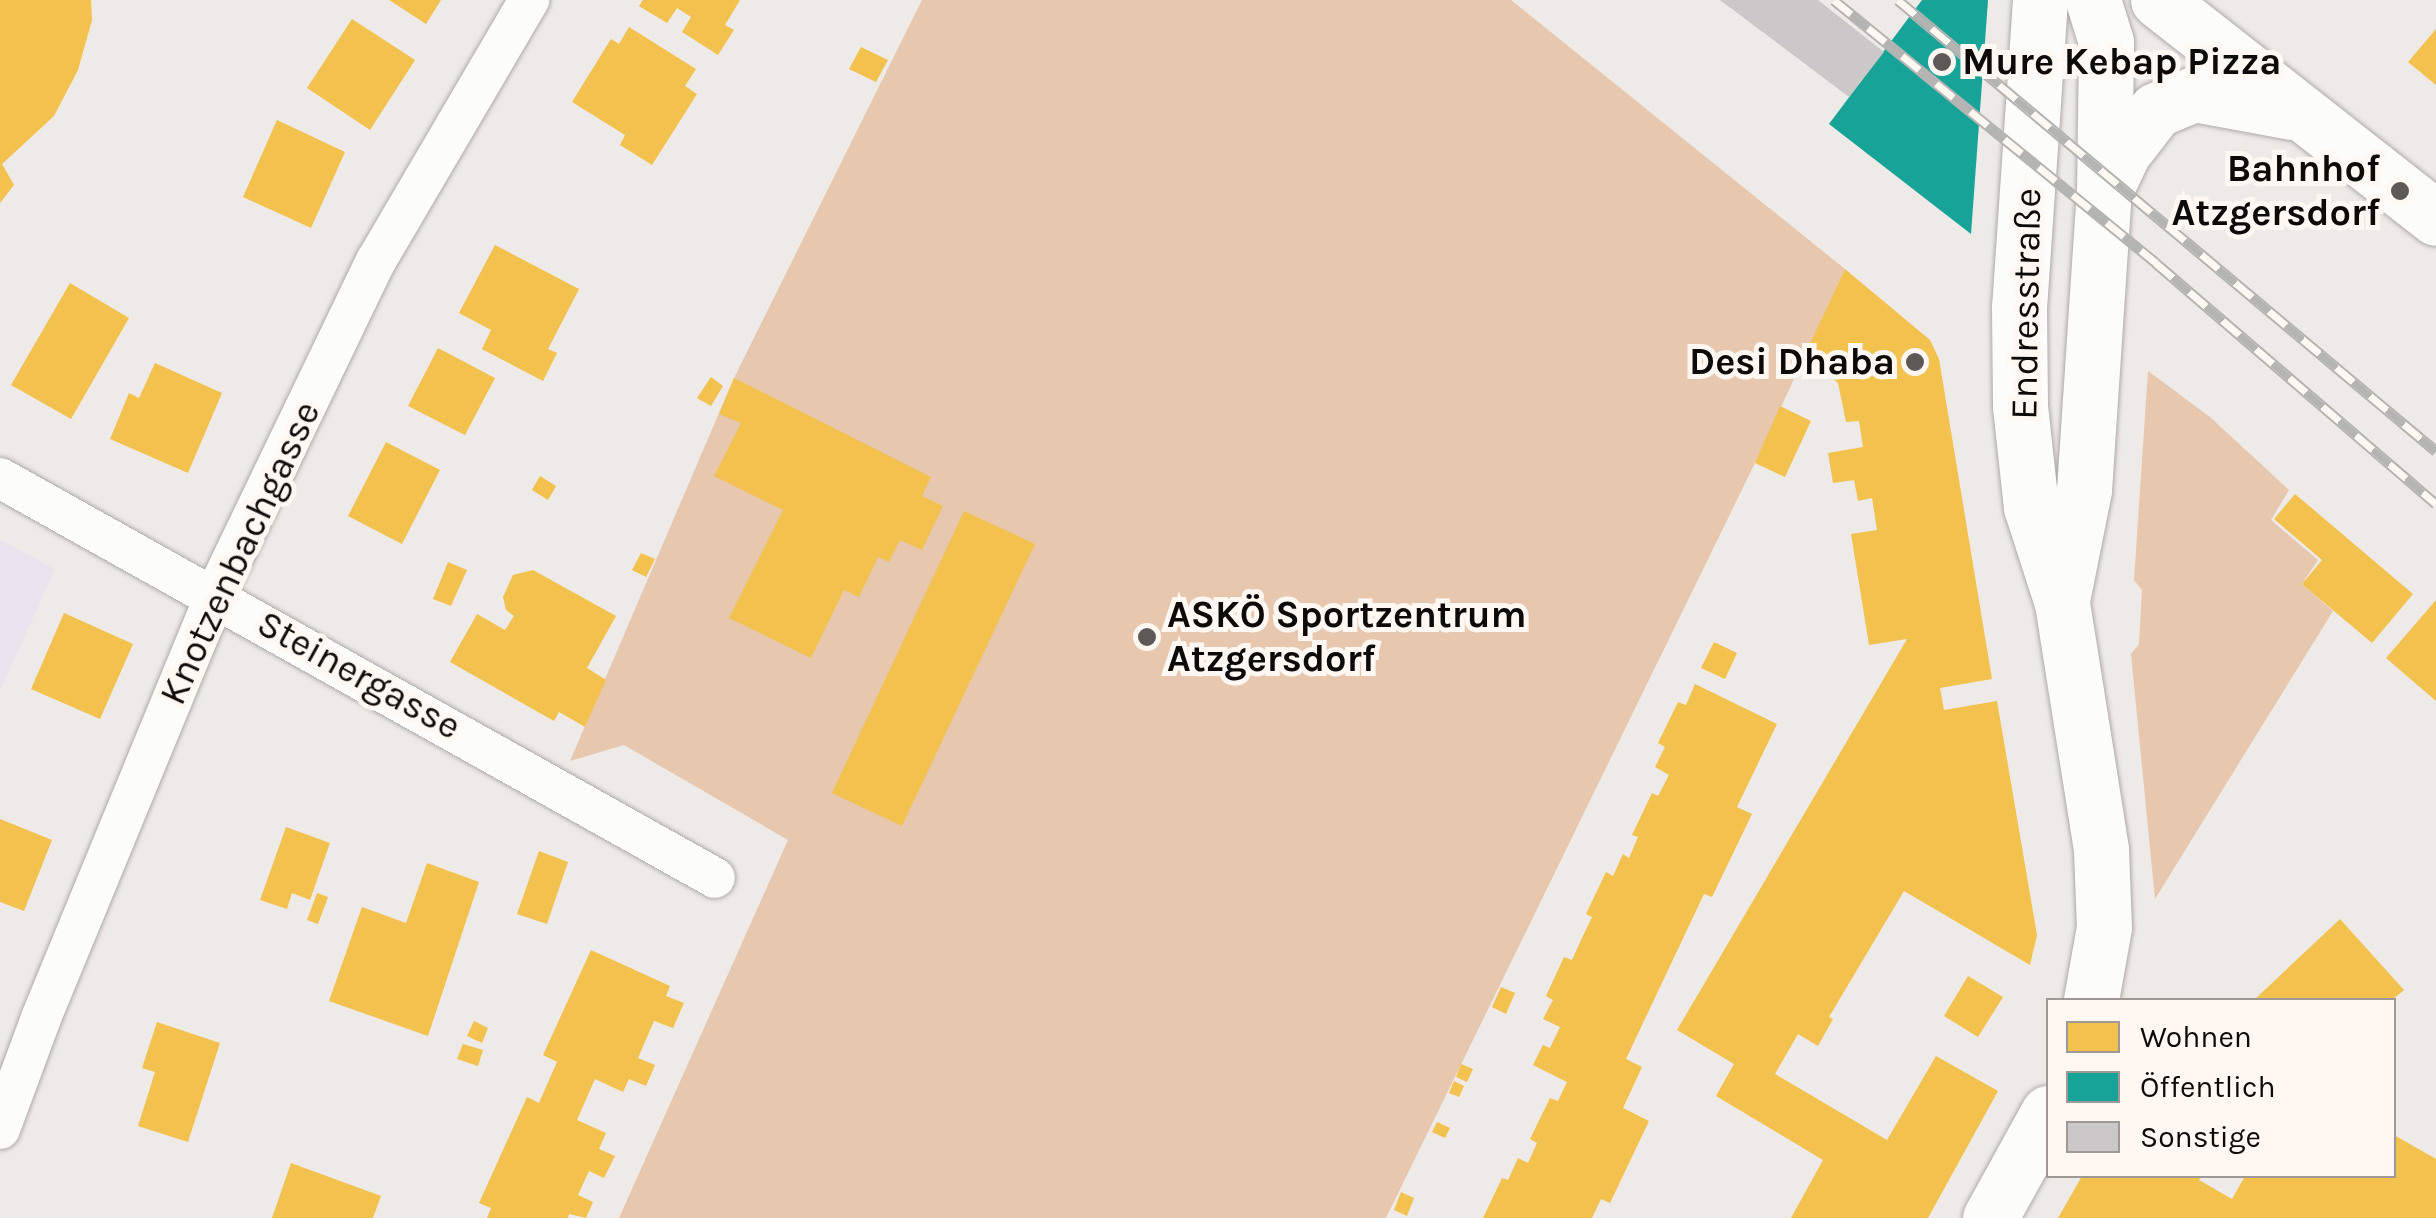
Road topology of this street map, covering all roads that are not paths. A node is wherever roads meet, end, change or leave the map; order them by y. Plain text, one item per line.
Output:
1 (529, 0) edge
2 (2040, 0) edge
3 (2093, 0) edge
4 (2158, 0) edge
5 (2299, 113) junction
6 (2104, 192) junction
7 (2436, 218) edge
8 (0, 478) edge
9 (215, 595) junction
10 (2062, 603) junction
11 (715, 878) dead end
12 (2091, 998) edge
13 (2046, 1117) edge
14 (0, 1129) edge
15 (1990, 1218) edge

1 - 9 street, Knotzenbachgasse
2 - 10 street, Endresstraße
3 - 6 street, Endresstraße
4 - 5 street
5 - 6 street
5 - 7 street
6 - 10 street, Endresstraße
8 - 9 street, Steinergasse
9 - 11 street, Steinergasse
9 - 14 street, Knotzenbachgasse
10 - 12 street, Endresstraße
13 - 15 street

